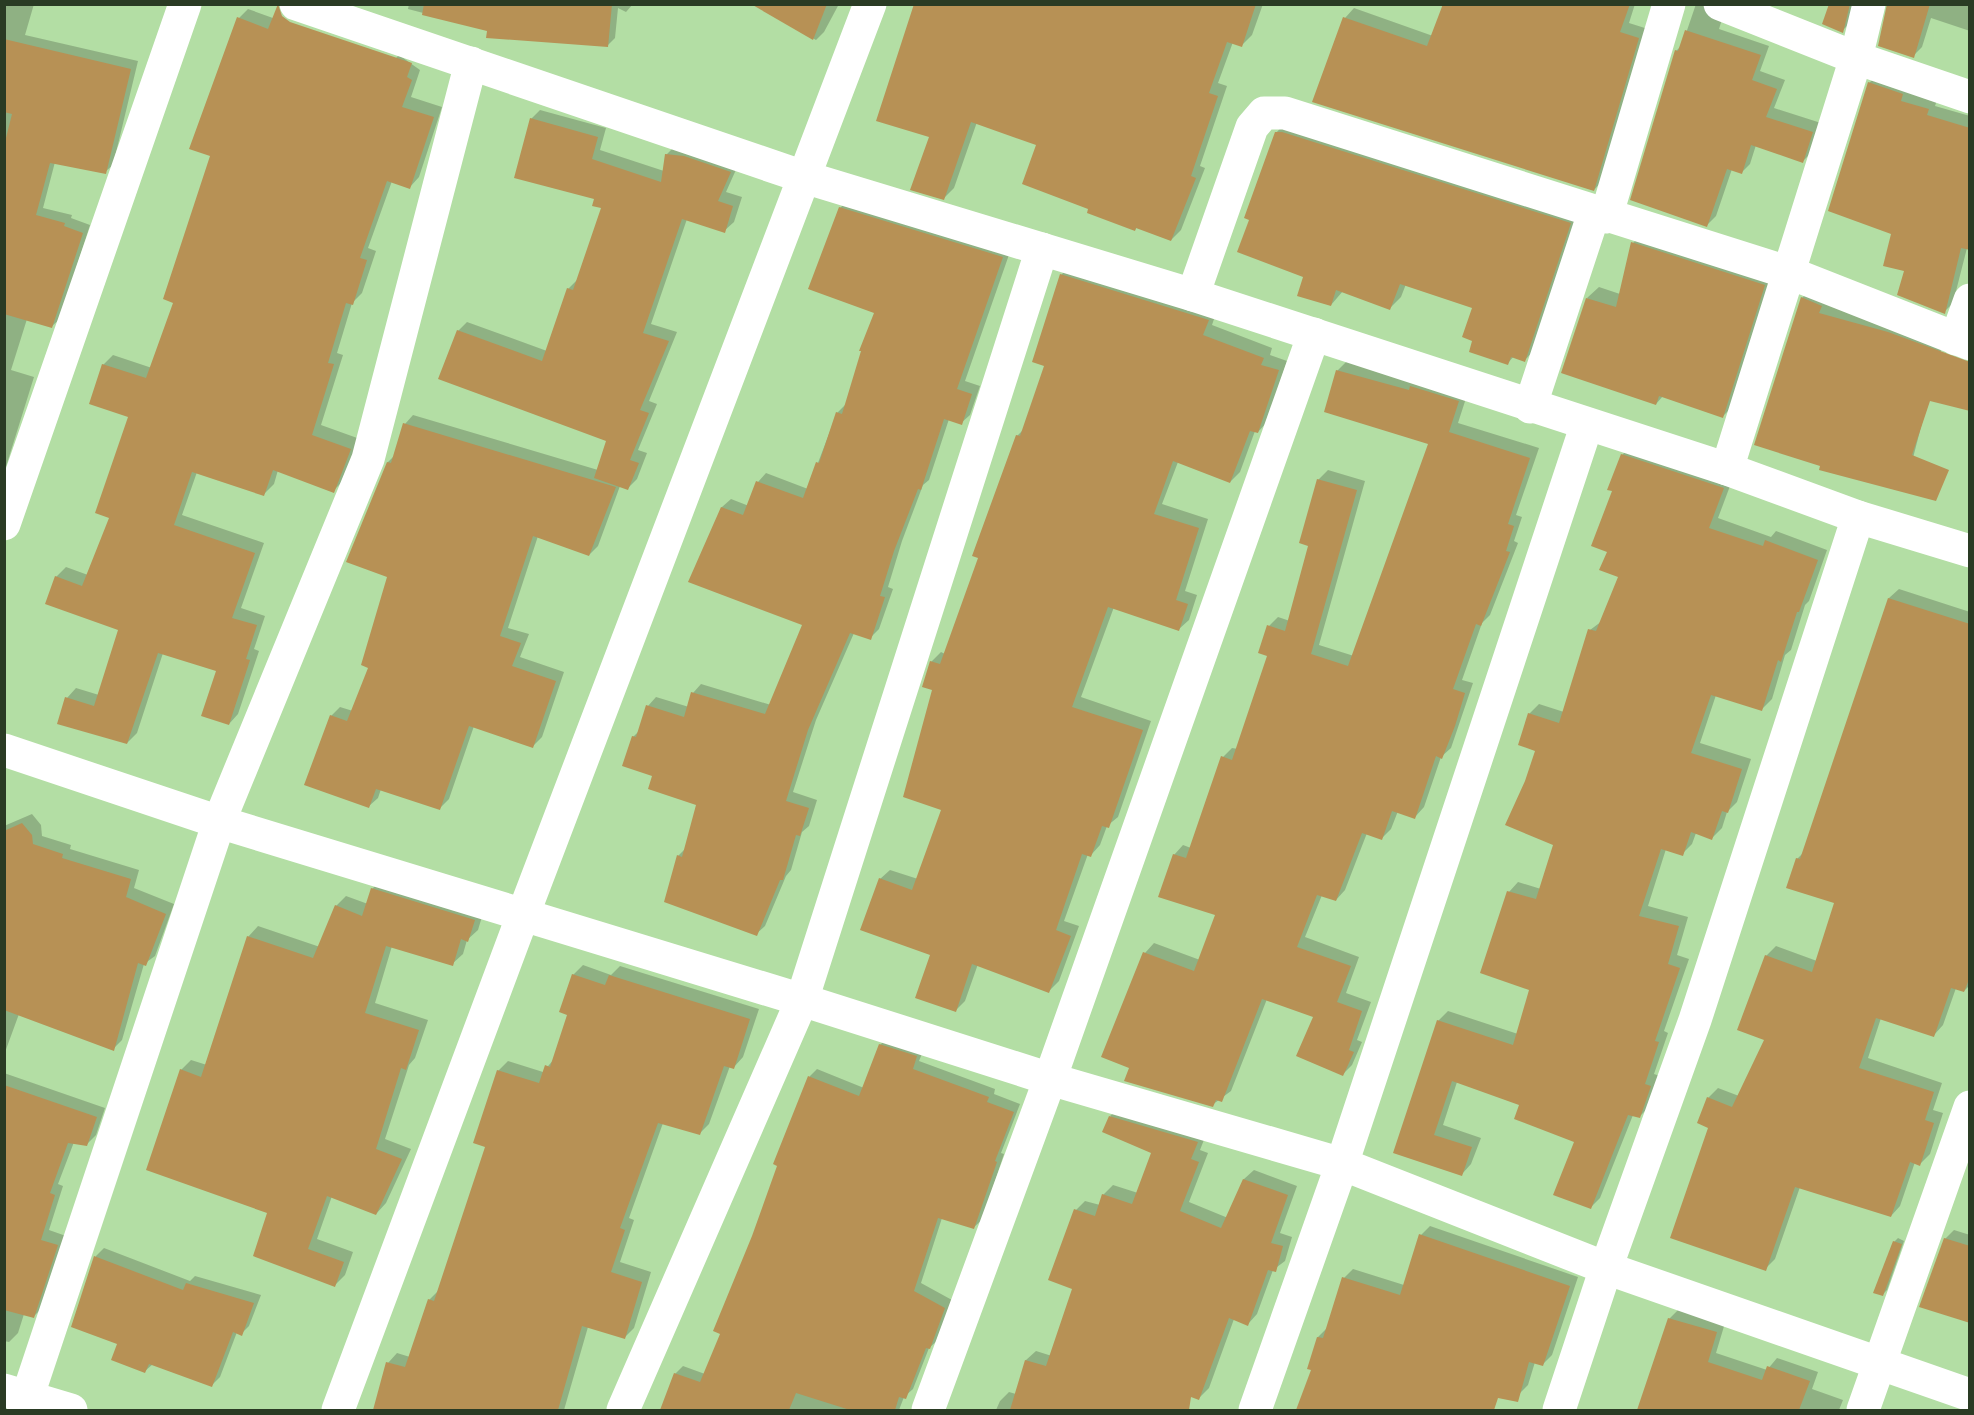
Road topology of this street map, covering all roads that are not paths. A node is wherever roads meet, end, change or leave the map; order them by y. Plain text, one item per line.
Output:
1 (185, 4) edge
2 (296, 4) edge
3 (870, 4) edge
4 (1668, 4) edge
5 (1720, 4) edge
6 (1869, 4) edge
7 (1856, 58) junction
8 (471, 63) junction
9 (1970, 97) edge
10 (804, 177) junction
11 (1600, 215) junction
12 (1042, 249) junction
13 (1790, 273) junction
14 (1193, 295) junction
15 (1970, 300) edge
16 (1314, 334) junction
17 (1963, 341) edge
18 (1530, 407) junction
19 (1587, 424) junction
20 (1727, 469) junction
21 (1858, 517) junction
22 (4, 524) edge
23 (1970, 550) edge
24 (4, 750) edge
25 (219, 822) junction
26 (523, 915) junction
27 (802, 1000) junction
28 (1050, 1079) junction
29 (1970, 1107) edge
30 (1342, 1164) junction
31 (1606, 1268) junction
32 (1879, 1364) junction
33 (1970, 1395) edge
34 (18, 1399) edge
35 (71, 1410) edge
36 (338, 1410) edge
37 (623, 1410) edge
38 (928, 1410) edge
39 (1255, 1410) edge
40 (1559, 1410) edge
41 (1863, 1410) edge

1 - 22 street
2 - 8 street
3 - 10 street
4 - 11 street
5 - 7 street
6 - 7 street
7 - 9 street
7 - 13 street
8 - 10 street
8 - 25 street
10 - 12 street
10 - 26 street
11 - 13 street
11 - 14 street
11 - 18 street
12 - 14 street
12 - 27 street
13 - 17 street
13 - 20 street
14 - 16 street
15 - 17 street
16 - 18 street
16 - 28 street
18 - 19 street
19 - 20 street
19 - 30 street
20 - 21 street
21 - 23 street
21 - 31 street
24 - 25 street
25 - 26 street
25 - 34 street
26 - 27 street
26 - 36 street
27 - 28 street
27 - 37 street
28 - 30 street
28 - 38 street
29 - 32 street
30 - 31 street
30 - 39 street
31 - 32 street
31 - 40 street
32 - 33 street
32 - 41 street
34 - 35 street

